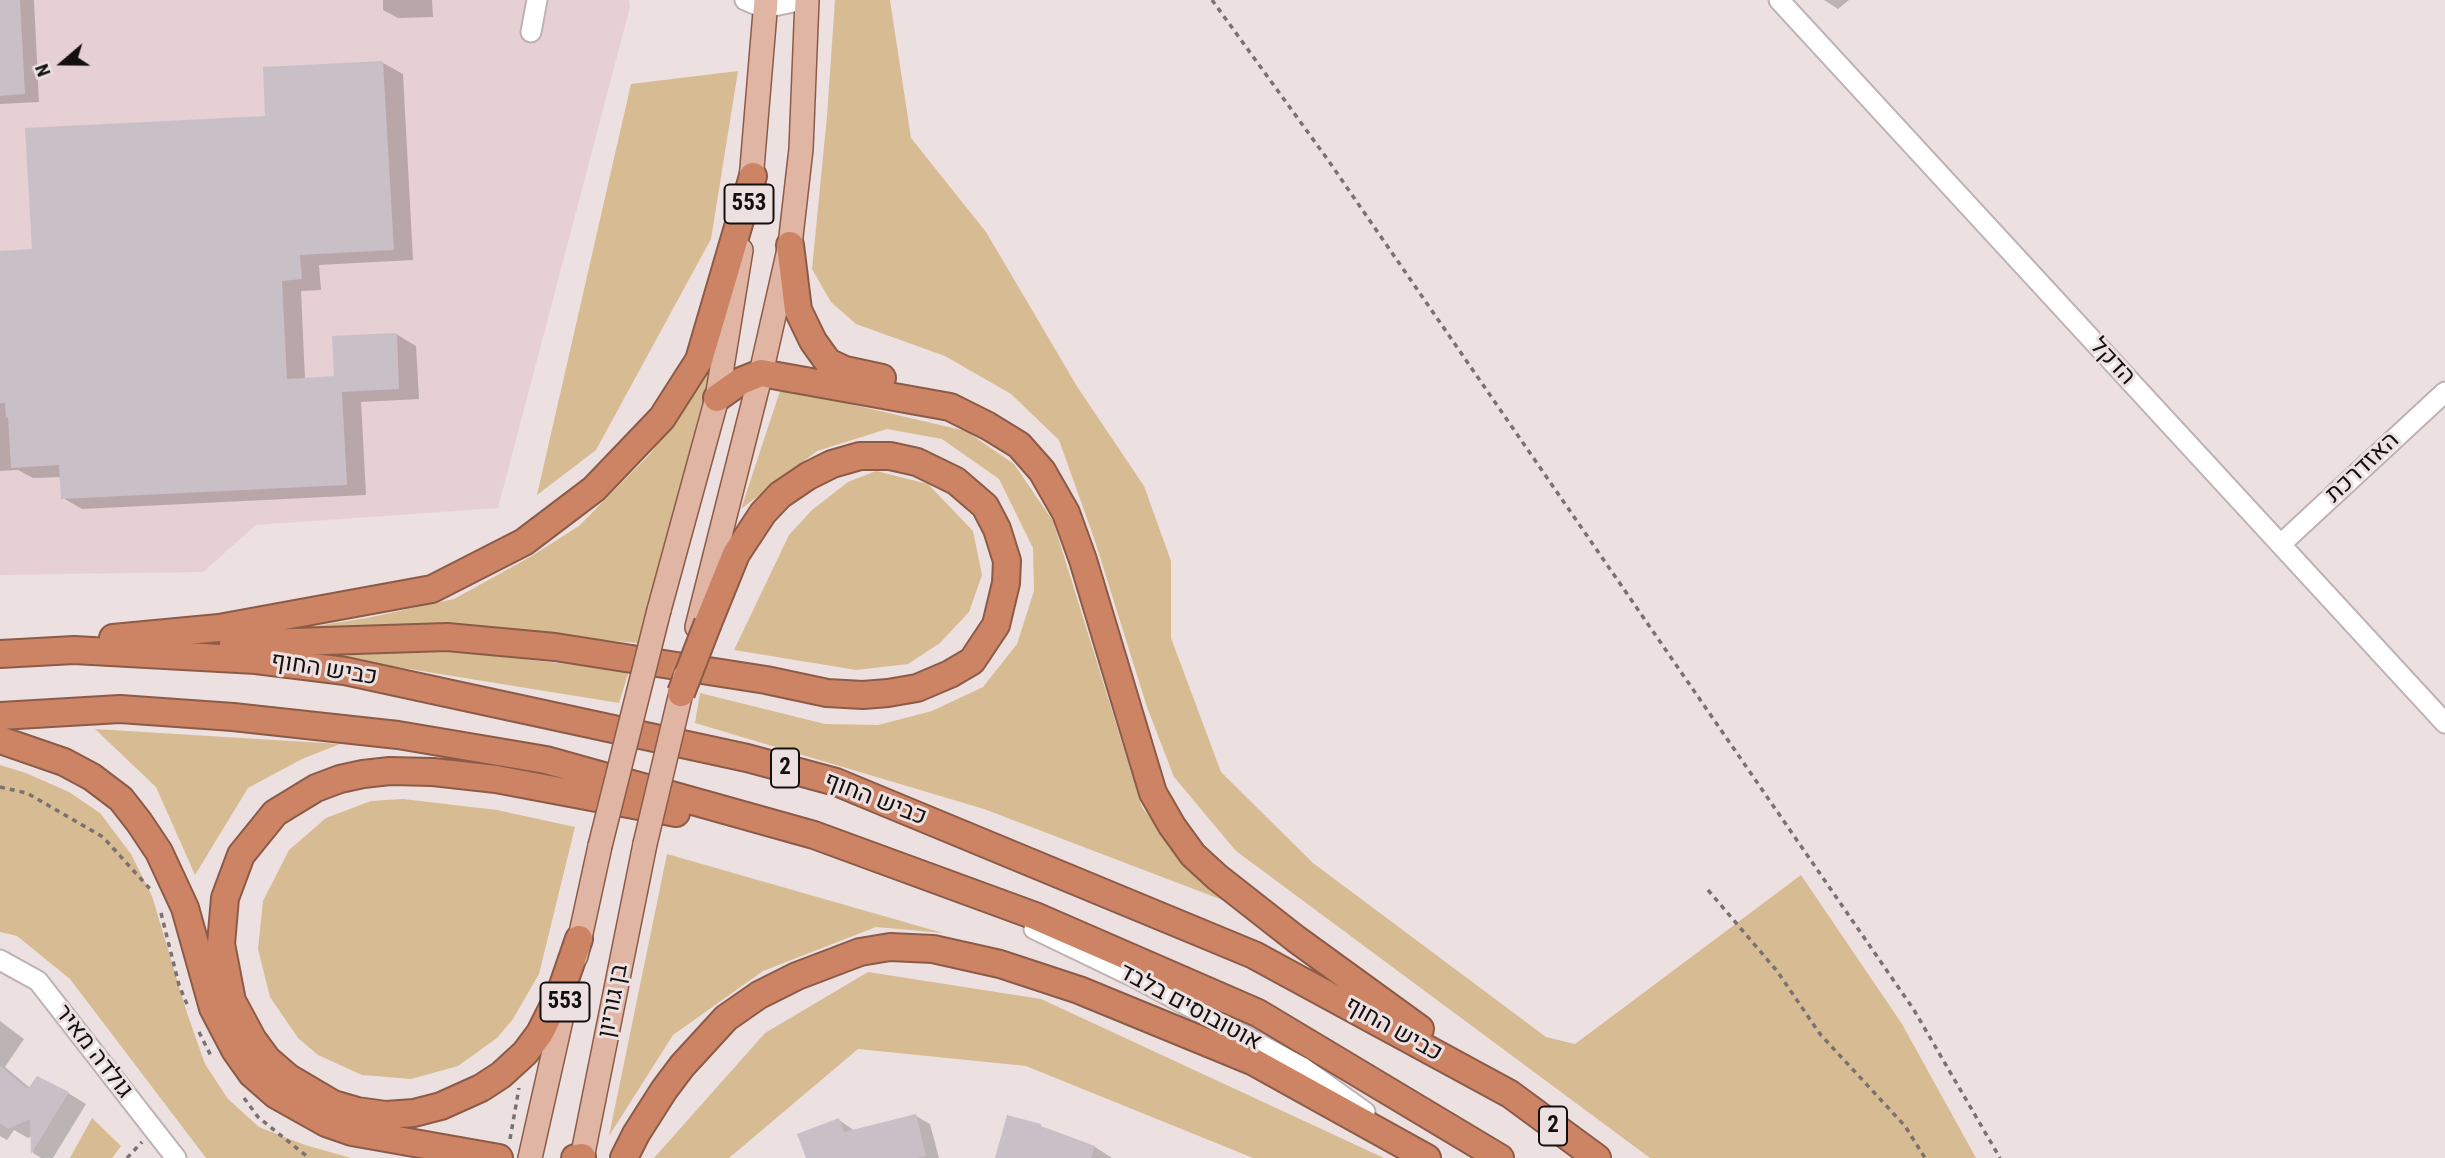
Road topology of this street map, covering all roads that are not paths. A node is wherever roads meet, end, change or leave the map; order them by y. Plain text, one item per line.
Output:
1 (537, 0) edge
2 (805, 0) edge
3 (1779, 0) edge
4 (758, 3) edge
5 (531, 32) dead end
6 (753, 176) junction
7 (790, 246) junction
8 (761, 373) junction
9 (2445, 392) edge
10 (717, 398) junction
11 (2281, 544) junction
12 (1083, 561) junction
13 (702, 625) junction
14 (74, 650) junction
15 (0, 652) edge
16 (681, 693) joint
17 (0, 716) edge
18 (2445, 723) edge
19 (0, 740) edge
20 (814, 835) junction
21 (936, 881) junction
22 (579, 939) junction
23 (0, 960) edge
24 (1510, 1094) junction
25 (393, 1141) junction
26 (503, 1153) edge
27 (176, 1158) edge
28 (436, 1158) edge
29 (530, 1158) edge
30 (580, 1158) edge
31 (624, 1158) edge
32 (1429, 1158) edge
33 (1500, 1158) edge
34 (1597, 1158) edge

1 - 5 street
2 - 4 street
2 - 7 main road, 553
3 - 11 street, הדקל
4 - 6 main road, 553
6 - 10 main road, 553
6 - 15 highway
7 - 8 main road, 553
7 - 12 highway
8 - 10 highway
8 - 12 highway
8 - 13 main road, 553
9 - 11 street, האזדרכת
10 - 22 main road, 553, bridge
11 - 18 street, הדקל
12 - 24 highway
13 - 14 highway
13 - 16 highway, bridge
14 - 15 highway, כביש החוף / 2
14 - 24 highway, כביש החוף / 2
16 - 30 main road, בן גוריון / 553, bridge
17 - 20 highway, 2
19 - 25 highway
20 - 21 highway, 2
20 - 22 highway
21 - 32 street, אוטובוסים בלבד
21 - 33 highway, 2
22 - 29 main road, 553
23 - 27 street, גולדה מאיר
24 - 34 highway, כביש החוף / 2
25 - 26 highway
25 - 28 highway
31 - 32 highway

